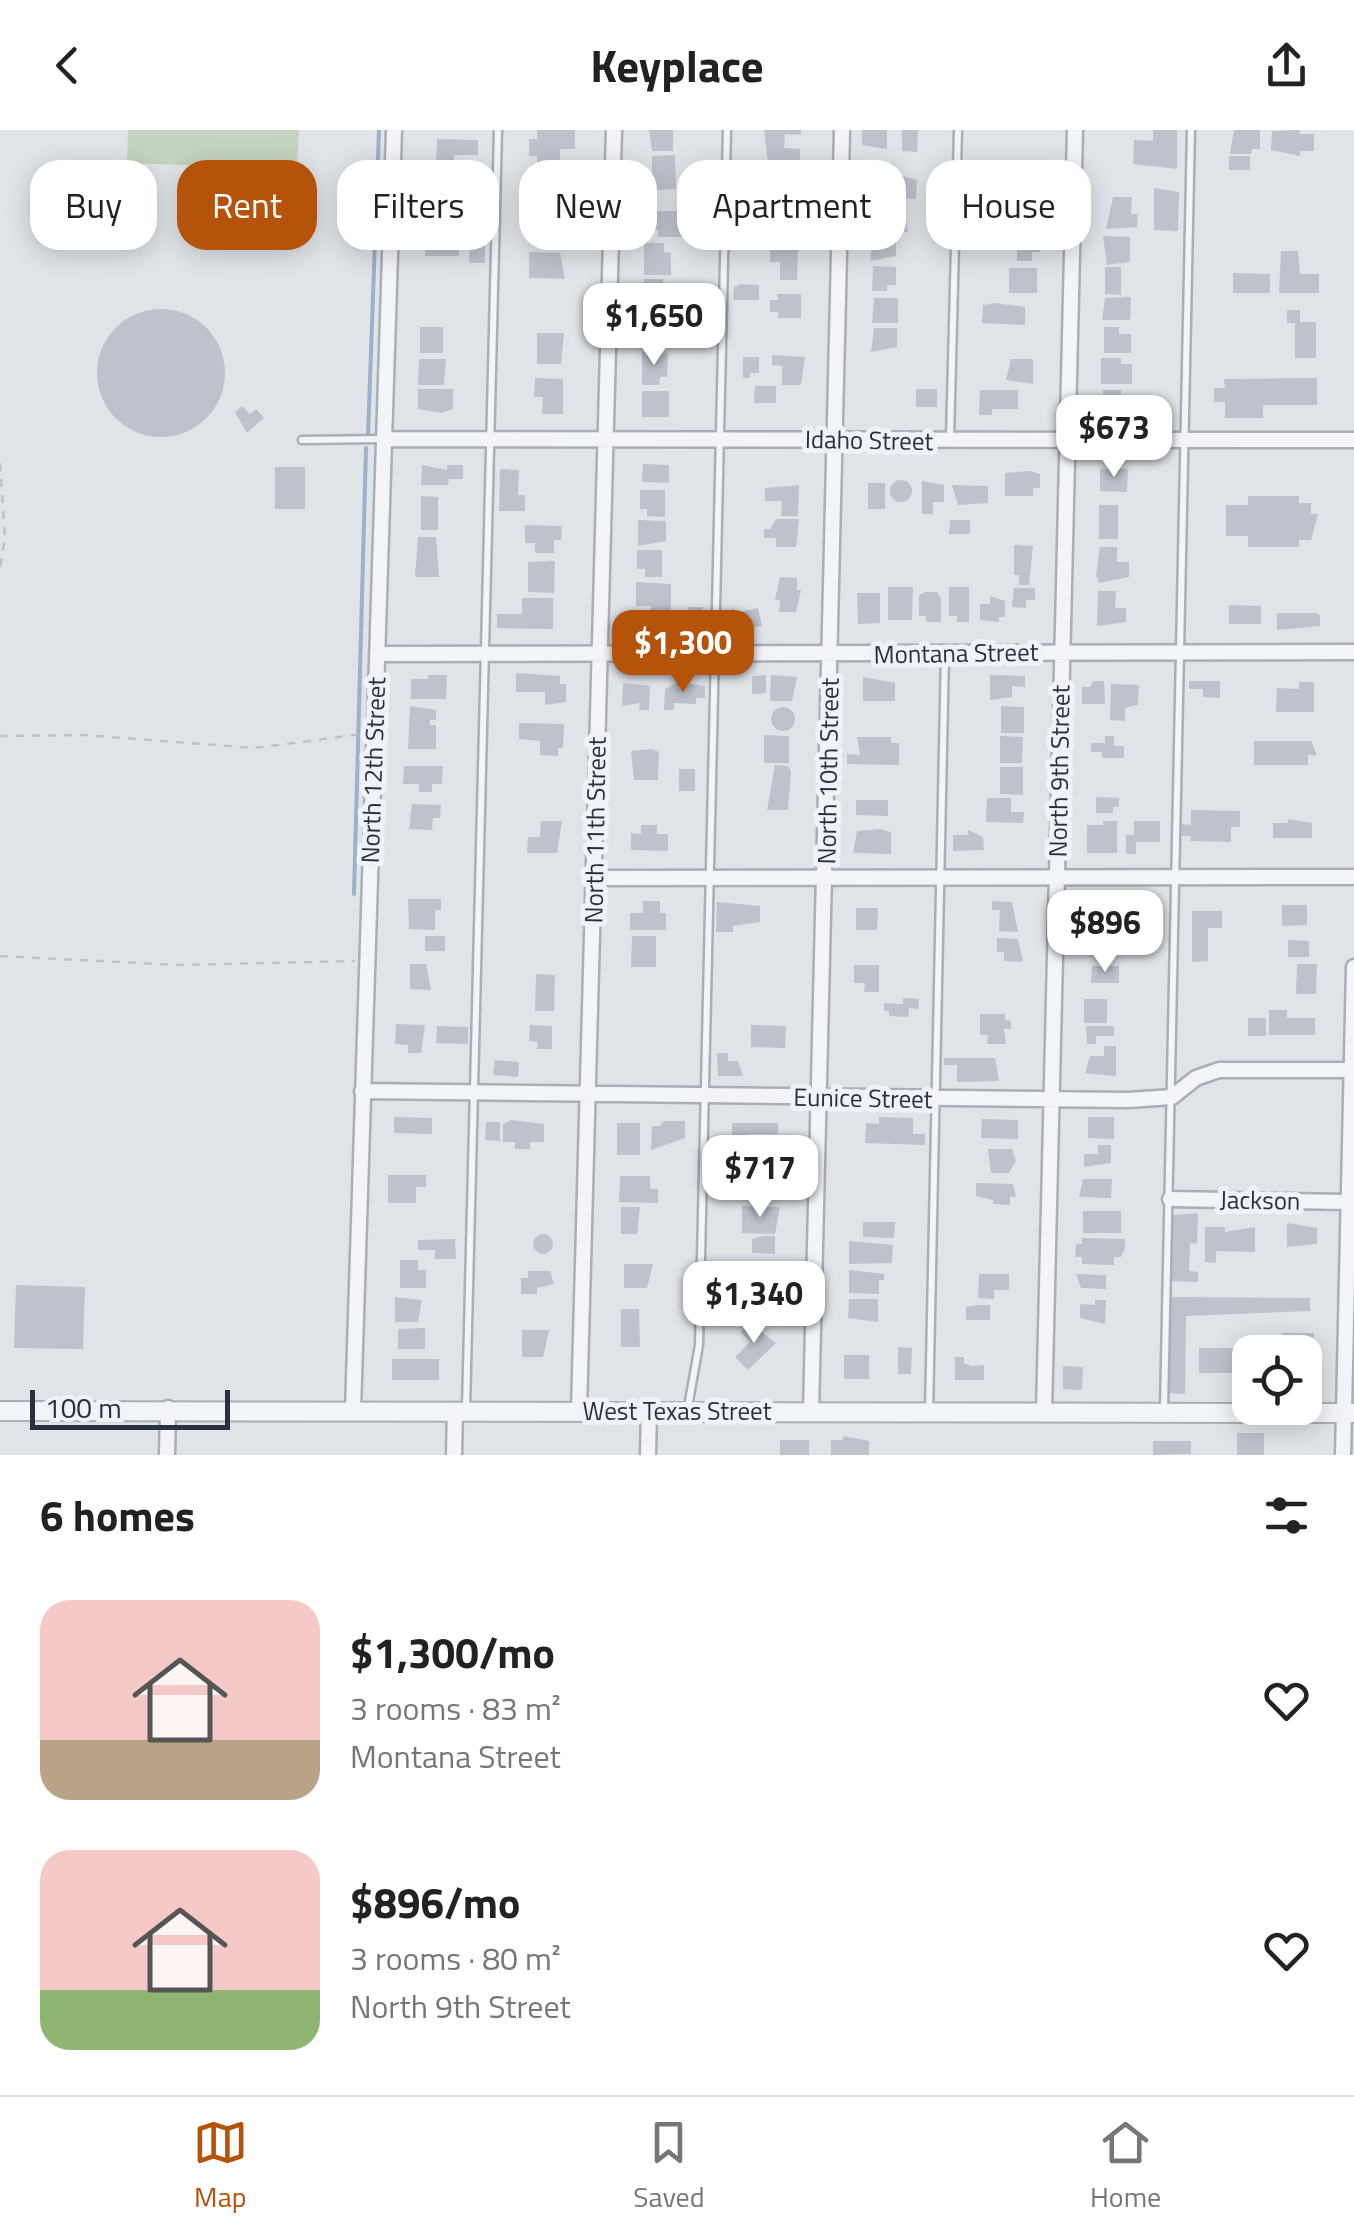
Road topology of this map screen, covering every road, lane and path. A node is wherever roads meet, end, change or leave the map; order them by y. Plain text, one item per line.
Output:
1 (394, 130) edge
2 (498, 130) edge
3 (614, 130) edge
4 (726, 130) edge
5 (842, 130) edge
6 (958, 130) edge
7 (1075, 130) edge
8 (1191, 130) edge
9 (384, 439) junction
10 (492, 439) junction
11 (604, 439) junction
12 (719, 439) junction
13 (835, 439) junction
14 (302, 440) dead end
15 (950, 440) junction
16 (1067, 440) junction
17 (1184, 440) junction
18 (1354, 440) edge
19 (0, 463) edge
20 (0, 568) edge
21 (1178, 651) junction
22 (1062, 652) junction
23 (1354, 652) edge
24 (378, 654) junction
25 (487, 654) junction
26 (598, 654) junction
27 (713, 654) junction
28 (830, 654) junction
29 (945, 654) junction
30 (374, 733) junction
31 (0, 736) edge
32 (595, 878) junction
33 (708, 878) junction
34 (1354, 878) edge
35 (826, 879) junction
36 (942, 879) junction
37 (1174, 879) junction
38 (1056, 880) junction
39 (0, 956) edge
40 (366, 960) junction
41 (1354, 967) edge
42 (1353, 1070) edge
43 (362, 1091) junction
44 (475, 1094) junction
45 (590, 1096) junction
46 (701, 1096) junction
47 (818, 1097) junction
48 (1172, 1097) junction
49 (937, 1099) junction
50 (1054, 1100) junction
51 (1170, 1199) junction
52 (1351, 1206) edge
53 (1351, 1289) edge
54 (168, 1408) junction
55 (461, 1409) junction
56 (0, 1410) edge
57 (353, 1410) junction
58 (579, 1410) junction
59 (649, 1411) junction
60 (686, 1411) junction
61 (1164, 1411) junction
62 (812, 1412) junction
63 (929, 1412) junction
64 (1044, 1412) junction
65 (1349, 1413) edge
66 (168, 1455) edge
67 (454, 1455) edge
68 (648, 1455) edge
69 (1342, 1455) edge

1 - 9 street, North 12th Street
2 - 10 lane
3 - 11 street, North 11th Street
4 - 12 lane
5 - 13 street, North 10th Street
6 - 15 lane
7 - 16 street, North 9th Street
8 - 17 lane
9 - 10 street, Idaho Street
9 - 14 lane
9 - 24 street, North 12th Street
10 - 11 street, Idaho Street
10 - 25 lane
11 - 12 street, Idaho Street
11 - 26 street, North 11th Street
12 - 13 street, Idaho Street
12 - 27 lane
13 - 15 street, Idaho Street
13 - 28 street, North 10th Street
15 - 16 street, Idaho Street
16 - 17 street, Idaho Street
16 - 22 street, North 9th Street
17 - 18 street, Idaho Street
17 - 21 lane
19 - 20 path
21 - 22 street, Montana Street
21 - 23 street, Montana Street
21 - 37 lane
22 - 29 street, Montana Street
22 - 38 street, North 9th Street
24 - 25 street, Montana Street
24 - 30 street, North 12th Street
25 - 26 street, Montana Street
25 - 44 lane
26 - 27 street, Montana Street
26 - 32 street, North 11th Street
27 - 28 street, Montana Street
27 - 33 lane
28 - 29 street, Montana Street
28 - 35 street, North 10th Street
29 - 36 lane
30 - 31 path
30 - 40 street, North 12th Street
32 - 33 street
32 - 45 street, North 11th Street
33 - 35 street
33 - 46 lane
34 - 37 street
35 - 36 street
35 - 47 street, North 10th Street
36 - 38 street
36 - 49 lane
37 - 38 street
37 - 48 lane
38 - 50 street, North 9th Street
39 - 40 path
40 - 43 street, North 12th Street
41 - 42 street
42 - 48 street, Eunice Street
42 - 52 street
43 - 44 street, Eunice Street
43 - 57 street, North 12th Street
44 - 45 street, Eunice Street
44 - 55 lane
45 - 46 street, Eunice Street
45 - 58 street, North 11th Street
46 - 47 street, Eunice Street
46 - 60 lane
47 - 49 street, Eunice Street
47 - 62 street, North 10th Street
48 - 50 street, Eunice Street
48 - 51 lane
49 - 50 street, Eunice Street
49 - 63 lane
50 - 64 street, North 9th Street
51 - 52 street, Jackson
51 - 61 lane
52 - 53 street
53 - 65 street
54 - 56 street, West Texas Street
54 - 57 street, West Texas Street
54 - 66 street
55 - 57 street, West Texas Street
55 - 58 street, West Texas Street
55 - 67 street
58 - 59 street, West Texas Street
59 - 60 street, West Texas Street
59 - 68 street
60 - 62 street, West Texas Street
61 - 64 street, West Texas Street
61 - 65 street, West Texas Street
62 - 63 street, West Texas Street
63 - 64 street, West Texas Street
65 - 69 street

